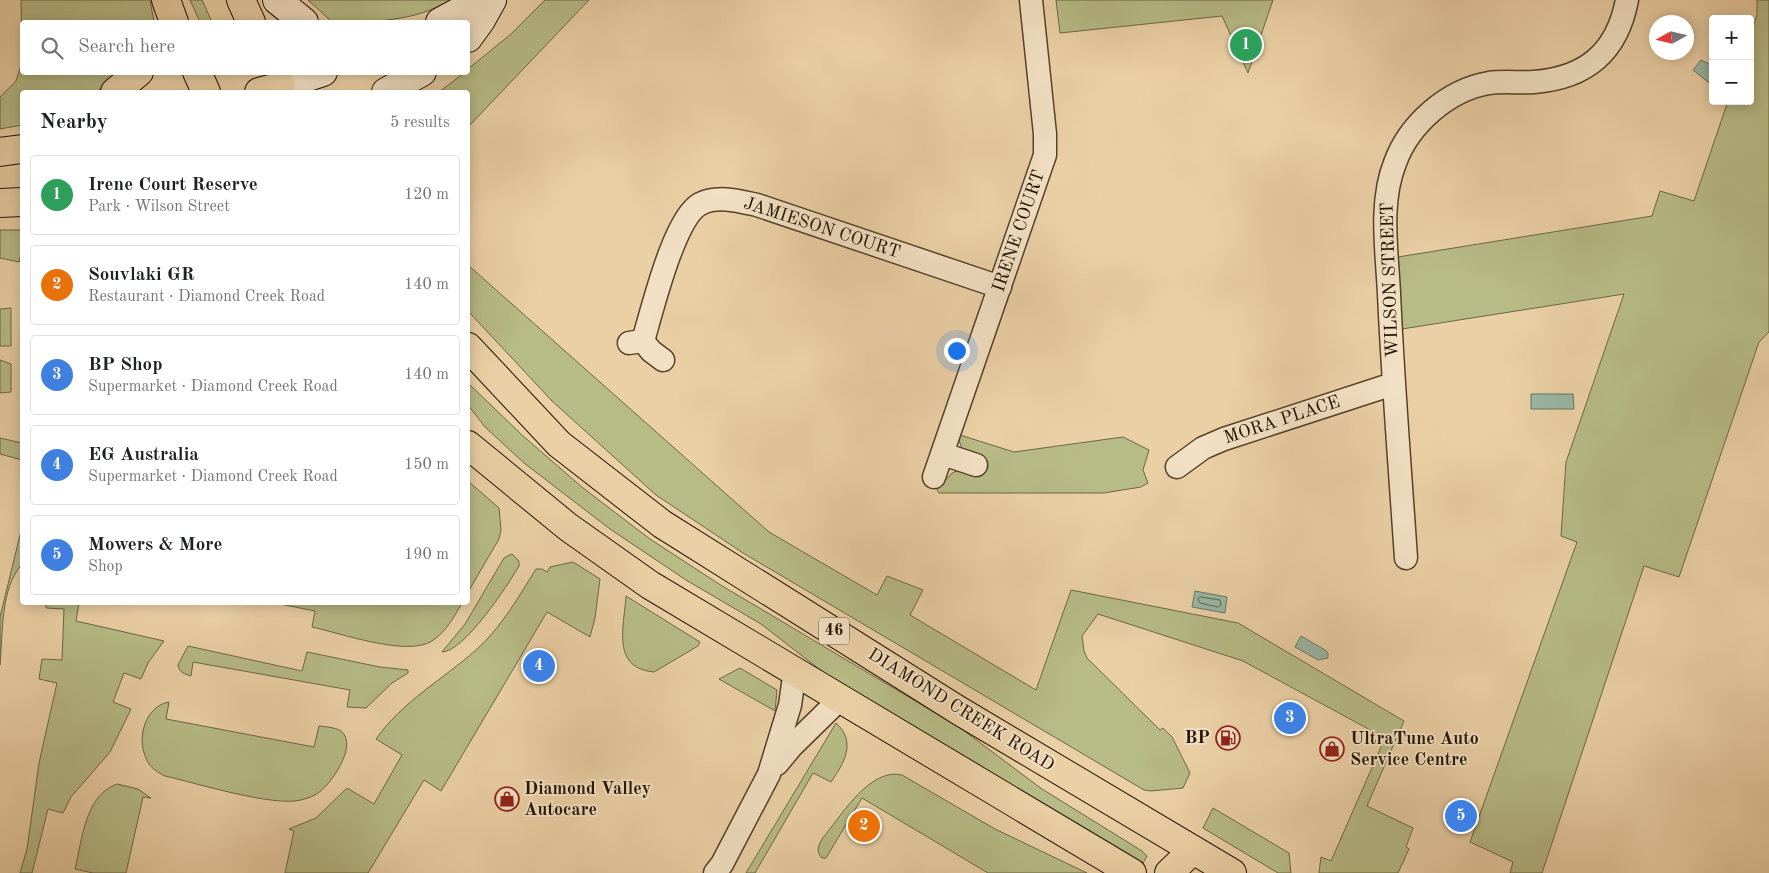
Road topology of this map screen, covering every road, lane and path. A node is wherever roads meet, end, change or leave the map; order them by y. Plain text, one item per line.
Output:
1 (166, 0) edge
2 (241, 0) edge
3 (277, 0) edge
4 (492, 0) edge
5 (1031, 0) edge
6 (1627, 0) edge
7 (173, 20) edge
8 (250, 20) edge
9 (302, 20) edge
10 (444, 20) edge
11 (470, 35) edge
12 (135, 75) edge
13 (198, 75) edge
14 (313, 75) edge
15 (417, 75) edge
16 (431, 75) edge
17 (275, 86) edge
18 (117, 90) edge
19 (205, 90) edge
20 (390, 90) edge
21 (423, 90) edge
22 (20, 149) edge
23 (0, 152) edge
24 (20, 202) edge
25 (0, 203) edge
26 (1000, 287) junction
27 (470, 349) edge
28 (663, 360) dead end
29 (1393, 384) junction
30 (470, 447) edge
31 (943, 454) junction
32 (976, 465) dead end
33 (1177, 467) dead end
34 (934, 477) dead end
35 (1406, 558) dead end
36 (795, 670) junction
37 (840, 699) junction
38 (769, 774) junction
39 (1193, 862) edge
40 (715, 873) edge
41 (1132, 873) edge
42 (1170, 873) edge
43 (1232, 873) edge

1 - 7 main road
2 - 8 main road
3 - 9 main road
4 - 10 main road
4 - 11 main road
5 - 26 street, IRENE COURT
6 - 29 street, WILSON STREET
12 - 18 main road
13 - 19 main road
14 - 17 main road
15 - 20 main road
16 - 21 main road
22 - 23 main road
24 - 25 main road
26 - 28 street, JAMIESON COURT
26 - 31 street, IRENE COURT
27 - 39 main road, DIAMOND CREEK ROAD / 46
29 - 33 street, MORA PLACE
29 - 35 street, WILSON STREET
30 - 36 main road
31 - 32 street
31 - 34 street, IRENE COURT
36 - 37 main road
36 - 38 street
37 - 38 street
37 - 41 main road
38 - 40 street
39 - 42 main road
39 - 43 main road, DIAMOND CREEK ROAD / 46

